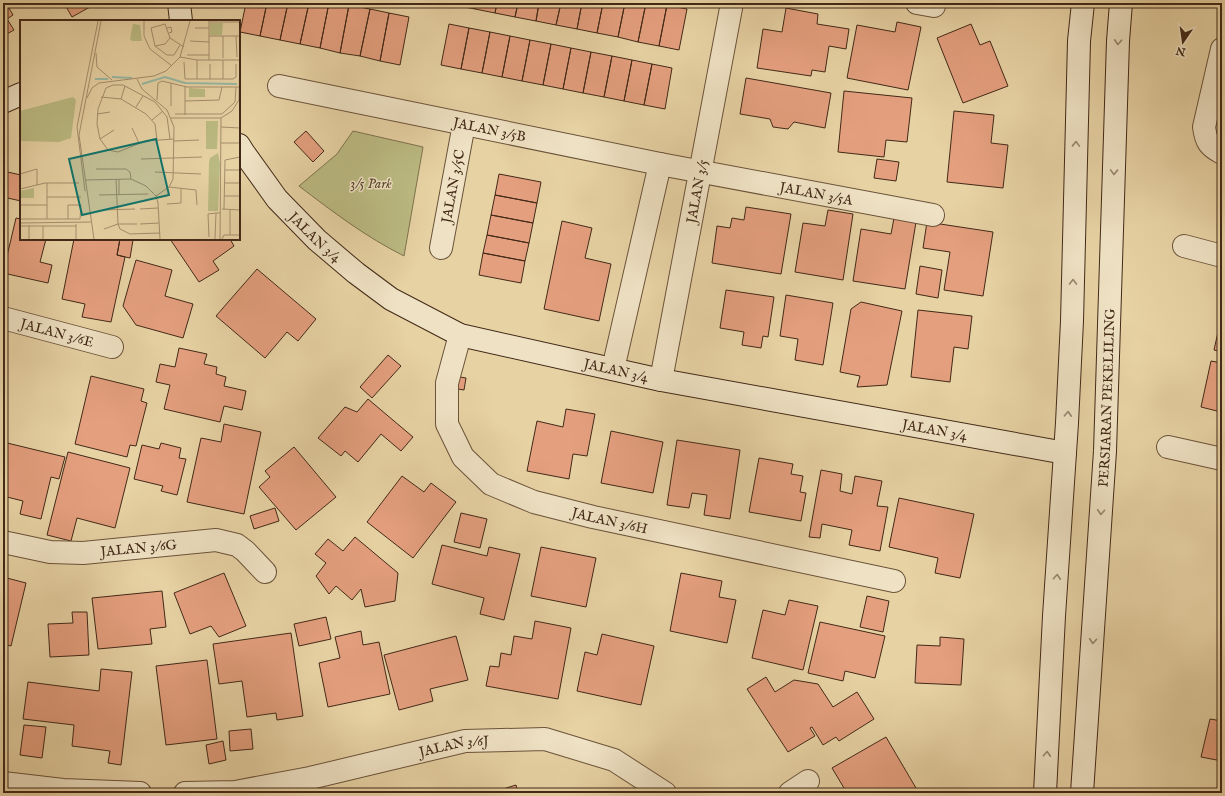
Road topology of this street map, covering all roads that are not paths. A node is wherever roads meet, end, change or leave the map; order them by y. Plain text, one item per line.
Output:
1 (179, 3) edge
2 (732, 3) edge
3 (1083, 3) edge
4 (1121, 3) edge
5 (181, 20) edge
6 (1222, 49) edge
7 (279, 86) dead end
8 (20, 94) edge
9 (3, 102) edge
10 (464, 124) junction
11 (240, 147) edge
12 (1222, 153) edge
13 (660, 164) junction
14 (700, 172) junction
15 (932, 215) dead end
16 (1184, 246) dead end
17 (441, 248) dead end
18 (1222, 256) edge
19 (3, 318) edge
20 (460, 335) junction
21 (112, 347) dead end
22 (613, 369) junction
23 (661, 380) junction
24 (1168, 447) dead end
25 (1065, 453) junction
26 (1222, 459) edge
27 (3, 542) edge
28 (265, 572) dead end
29 (894, 581) dead end
30 (808, 781) dead end
31 (3, 782) edge
32 (235, 792) edge
33 (140, 793) edge
34 (185, 793) edge
35 (665, 793) edge
36 (790, 793) edge
37 (1045, 793) edge
38 (1082, 793) edge

1 - 5 street
2 - 14 street, JALAN 3/5
25 -> 3 street
4 -> 38 street, PERSIARAN PEKELILING
6 - 12 street
7 - 10 street, JALAN 3/5B
8 - 9 street
10 - 13 street, JALAN 3/5B
10 - 17 street, JALAN 3/5C
11 - 20 street, JALAN 3/4
13 - 14 street, JALAN 3/5B
13 - 22 street
14 - 15 street, JALAN 3/5A
14 - 23 street, JALAN 3/5
16 - 18 street
19 - 21 street, JALAN 3/6E
20 - 22 street, JALAN 3/4
20 - 29 street, JALAN 3/6H
22 - 23 street, JALAN 3/4
23 - 25 street, JALAN 3/4
24 - 26 street
37 -> 25 street
27 - 28 street, JALAN 3/6G
30 - 36 street
31 - 33 street
32 - 34 street, JALAN 3/6J
32 - 35 street, JALAN 3/6J

